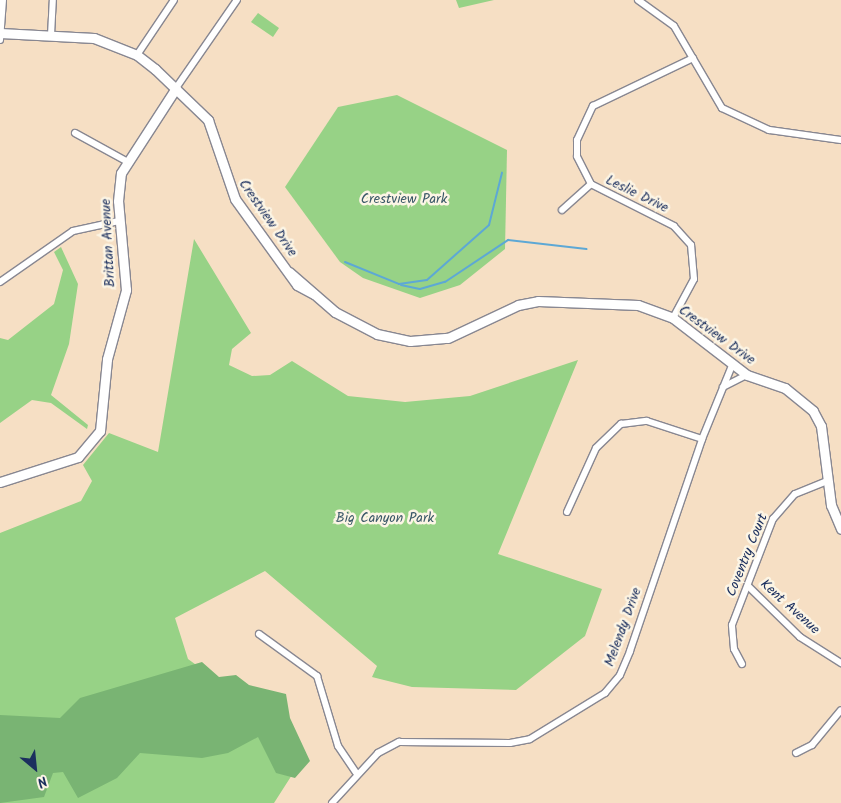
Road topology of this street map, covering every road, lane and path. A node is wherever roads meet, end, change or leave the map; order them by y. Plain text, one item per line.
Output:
1 (3, 0) edge
2 (53, 0) edge
3 (174, 0) edge
4 (237, 0) edge
5 (638, 0) edge
6 (0, 33) edge
7 (51, 35) junction
8 (0, 40) edge
9 (137, 54) junction
10 (693, 58) junction
11 (176, 88) junction
12 (75, 133) dead end
13 (841, 140) edge
14 (126, 161) junction
15 (591, 184) junction
16 (562, 210) dead end
17 (119, 221) junction
18 (0, 282) edge
19 (673, 318) junction
20 (733, 363) junction
21 (747, 375) junction
22 (723, 387) junction
23 (702, 439) junction
24 (828, 481) junction
25 (0, 482) edge
26 (566, 512) dead end
27 (841, 529) edge
28 (748, 586) junction
29 (259, 634) dead end
30 (742, 664) dead end
31 (841, 664) edge
32 (841, 710) edge
33 (796, 753) dead end
34 (356, 773) junction
35 (332, 803) edge

1 - 6 street
2 - 7 street
3 - 9 street
4 - 11 street, Brittan Avenue
5 - 10 street
6 - 7 street, Crestview Drive
6 - 8 street
7 - 9 street, Crestview Drive
9 - 11 street, Crestview Drive
10 - 13 street
10 - 15 street, Leslie Drive
11 - 14 street, Brittan Avenue
11 - 19 street, Crestview Drive
12 - 14 street
14 - 17 street, Brittan Avenue
15 - 16 street
15 - 19 street, Leslie Drive
17 - 18 street
17 - 25 street, Brittan Avenue
19 - 20 street, Crestview Drive
20 - 21 street, Crestview Drive
20 - 22 street, Melendy Drive
21 - 22 street
21 - 24 street, Crestview Drive
22 - 23 street, Melendy Drive
23 - 26 street
23 - 34 street, Melendy Drive
24 - 27 street, Crestview Drive
24 - 28 street, Coventry Court
28 - 30 street, Coventry Court
28 - 31 street, Kent Avenue
29 - 34 street
32 - 33 street
34 - 35 street, Melendy Drive

